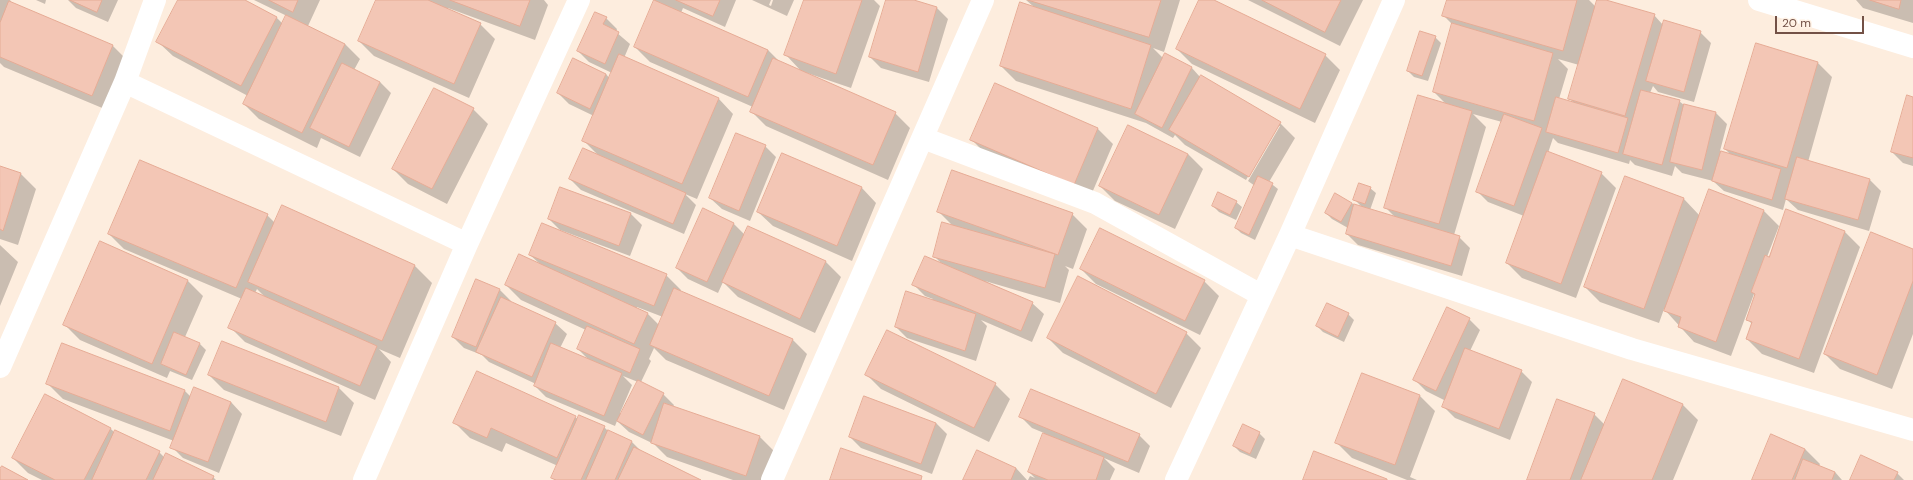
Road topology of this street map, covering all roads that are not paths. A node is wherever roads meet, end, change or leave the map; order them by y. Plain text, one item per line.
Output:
1 (155, 0) edge
2 (579, 0) edge
3 (983, 0) edge
4 (1394, 0) edge
5 (1759, 0) edge
6 (1913, 47) edge
7 (125, 82) junction
8 (923, 138) junction
9 (1290, 235) junction
10 (467, 244) junction
11 (1261, 295) junction
12 (0, 367) edge
13 (1913, 430) edge
14 (364, 480) edge
15 (772, 480) edge
16 (1176, 480) edge

1 - 7 street
2 - 10 street
3 - 8 street
4 - 9 street
5 - 6 street
7 - 10 street
7 - 12 street
8 - 11 street
8 - 15 street
9 - 11 street
9 - 13 street
10 - 14 street
11 - 16 street

